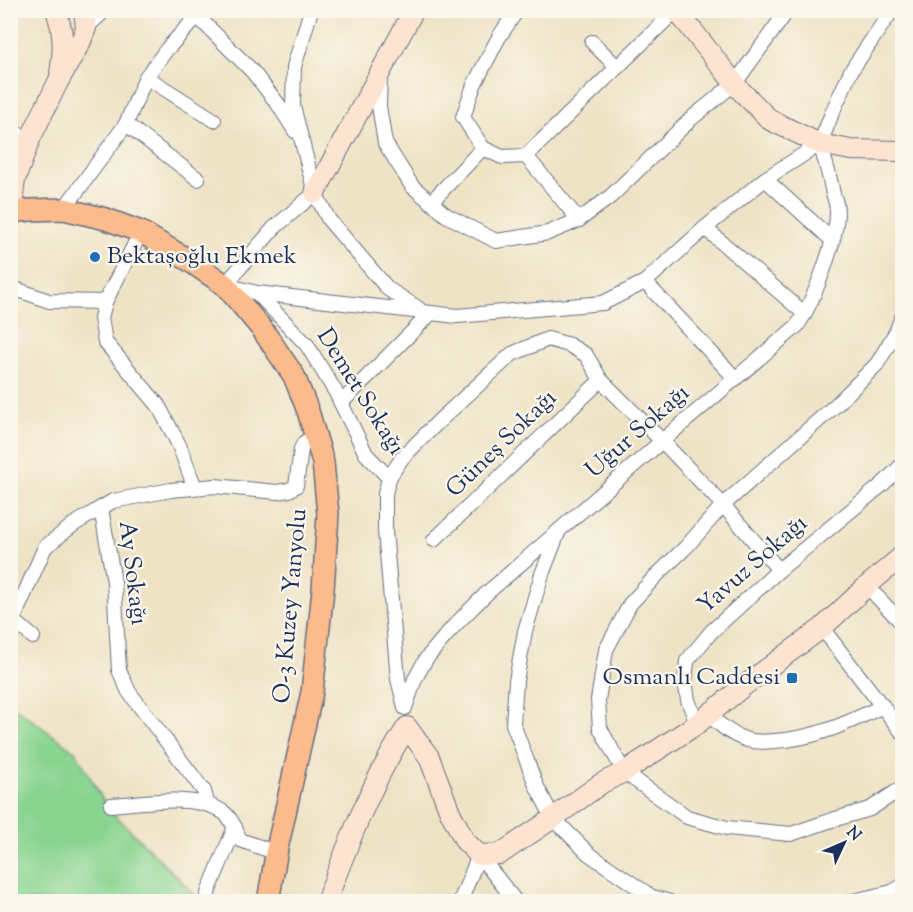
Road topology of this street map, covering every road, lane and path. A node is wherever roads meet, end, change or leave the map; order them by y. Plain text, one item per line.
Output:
1 (105, 10) edge
2 (311, 10) edge
3 (414, 10) edge
4 (517, 10) edge
5 (788, 10) edge
6 (892, 10) edge
7 (676, 11) edge
8 (198, 12) edge
9 (58, 19) edge
10 (85, 19) edge
11 (592, 42) dead end
12 (616, 67) junction
13 (380, 73) junction
14 (146, 77) junction
15 (58, 82) junction
16 (735, 83) junction
17 (214, 120) dead end
18 (126, 124) junction
19 (10, 130) edge
20 (30, 139) junction
21 (301, 140) junction
22 (820, 144) junction
23 (483, 148) junction
24 (901, 149) edge
25 (526, 156) junction
26 (765, 178) junction
27 (198, 179) dead end
28 (315, 193) junction
29 (431, 202) junction
30 (64, 209) junction
31 (13, 212) edge
32 (579, 220) junction
33 (705, 228) junction
34 (141, 232) junction
35 (832, 240) junction
36 (645, 282) junction
37 (225, 285) junction
38 (10, 287) edge
39 (257, 292) junction
40 (105, 302) junction
41 (426, 312) junction
42 (805, 314) junction
43 (903, 317) edge
44 (735, 378) junction
45 (601, 380) junction
46 (341, 403) junction
47 (316, 434) junction
48 (662, 441) junction
49 (903, 465) edge
50 (389, 478) junction
51 (195, 488) junction
52 (723, 506) junction
53 (101, 508) junction
54 (559, 531) junction
55 (434, 540) dead end
56 (903, 556) edge
57 (779, 570) junction
58 (867, 586) junction
59 (903, 623) edge
60 (822, 628) junction
61 (33, 637) dead end
62 (883, 706) junction
63 (406, 717) junction
64 (703, 719) junction
65 (903, 732) edge
66 (624, 772) junction
67 (903, 788) edge
68 (207, 803) junction
69 (111, 805) dead end
70 (553, 818) junction
71 (235, 827) junction
72 (277, 853) junction
73 (479, 855) junction
74 (903, 886) edge
75 (206, 902) edge
76 (268, 902) edge
77 (326, 902) edge
78 (460, 902) edge
79 (516, 902) edge
80 (670, 902) edge
81 (849, 902) edge

1 - 10 street
2 - 21 street
3 - 13 main road
4 - 23 street
5 - 16 street
6 - 22 street
7 - 12 street
7 - 16 main road
8 - 14 street
8 - 21 street
9 - 10 main road
9 - 15 main road
10 - 15 main road
11 - 12 street
12 - 25 street
13 - 28 main road
13 - 29 street
14 - 17 street
14 - 18 street
15 - 20 main road
16 - 22 main road
16 - 32 street
18 - 27 street
18 - 30 street
19 - 20 street
20 - 31 main road
21 - 28 street
22 - 24 main road
22 - 26 street
22 - 35 street, Uğur Sokağı
23 - 25 street
23 - 29 street
25 - 32 street
26 - 33 street
26 - 35 street
28 - 37 street
28 - 41 street
29 - 32 street
30 - 31 main road, O-3 Kuzey Yanyolu
30 - 34 main road, O-3 Kuzey Yanyolu
33 - 36 street
33 - 42 street
34 - 37 main road, O-3 Kuzey Yanyolu
34 - 40 street
35 - 42 street, Uğur Sokağı
36 - 41 street
36 - 44 street
37 - 39 street
37 - 47 main road, O-3 Kuzey Yanyolu
38 - 40 street
39 - 41 street
39 - 46 street, Demet Sokağı
40 - 51 street
41 - 46 street
42 - 44 street, Uğur Sokağı
43 - 52 street
44 - 48 street, Uğur Sokağı
45 - 48 street
45 - 50 street
45 - 55 street, Güneş Sokağı
46 - 50 street, Demet Sokağı
47 - 51 street, Ay Sokağı
47 - 72 main road, O-3 Kuzey Yanyolu
48 - 52 street
48 - 54 street, Uğur Sokağı
49 - 57 street, Yavuz Sokağı
50 - 63 street, Demet Sokağı
51 - 53 street, Ay Sokağı
52 - 57 street
52 - 66 street
53 - 61 street
53 - 68 street, Ay Sokağı
54 - 63 street, Uğur Sokağı
54 - 70 street
56 - 58 main road
57 - 64 street, Yavuz Sokağı
58 - 59 street
58 - 60 main road
60 - 62 street
60 - 64 main road
62 - 64 street
62 - 65 street
63 - 73 main road
63 - 77 main road
64 - 66 main road
66 - 67 street
66 - 70 main road
68 - 69 street
68 - 71 street
70 - 73 main road
70 - 80 street
71 - 72 street
71 - 75 street
72 - 76 main road, O-3 Kuzey Yanyolu
73 - 78 street
73 - 79 street
74 - 81 street

